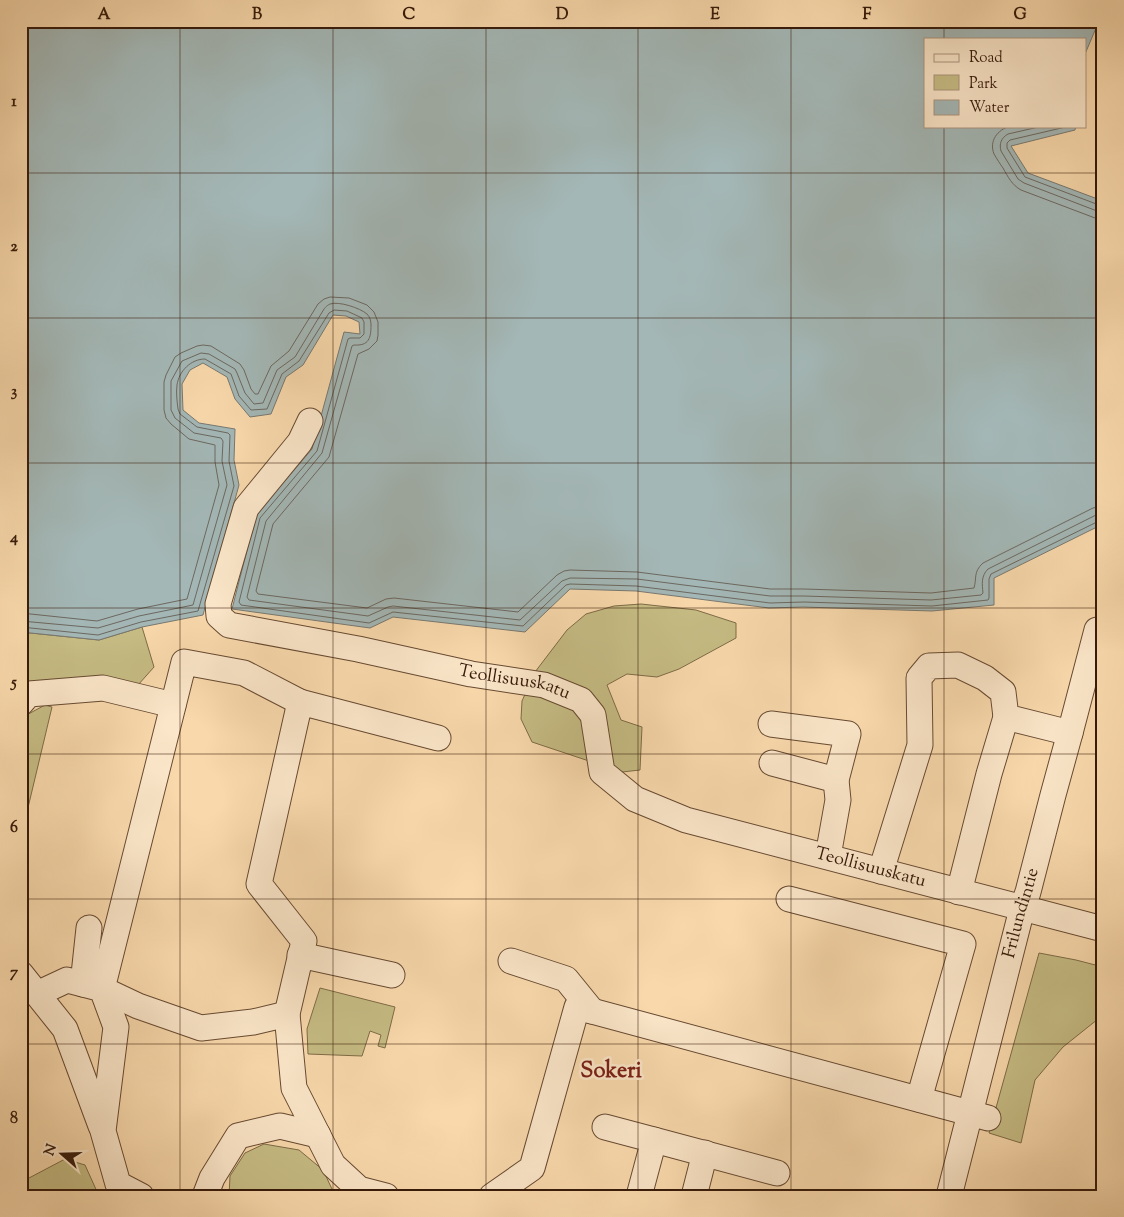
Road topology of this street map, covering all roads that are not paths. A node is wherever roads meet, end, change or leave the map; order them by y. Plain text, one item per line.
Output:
1 (310, 421) dead end
2 (1097, 630) dead end
3 (300, 702) junction
4 (21, 703) edge
5 (174, 704) junction
6 (1006, 717) junction
7 (771, 724) dead end
8 (1070, 733) junction
9 (438, 738) dead end
10 (772, 763) dead end
11 (836, 780) junction
12 (828, 856) junction
13 (881, 871) junction
14 (959, 892) junction
15 (789, 900) dead end
16 (1022, 909) junction
17 (89, 928) dead end
18 (1103, 929) edge
19 (300, 954) junction
20 (510, 961) dead end
21 (21, 974) edge
22 (392, 975) dead end
23 (92, 987) junction
24 (37, 994) junction
25 (592, 1011) junction
26 (287, 1014) junction
27 (919, 1099) junction
28 (978, 1116) junction
29 (605, 1127) dead end
30 (103, 1131) junction
31 (318, 1135) junction
32 (654, 1140) junction
33 (705, 1153) junction
34 (777, 1173) dead end
35 (141, 1196) edge
36 (206, 1196) edge
37 (386, 1196) edge
38 (492, 1196) edge
39 (639, 1196) edge
40 (694, 1196) edge
41 (949, 1196) edge

1 - 12 street, Teollisuuskatu
2 - 8 street, Frilundintie
3 - 5 street
3 - 9 street
3 - 19 street
4 - 5 street
5 - 23 street
6 - 8 street
6 - 13 street
6 - 14 street
7 - 11 street
8 - 16 street, Frilundintie
10 - 11 street
11 - 12 street
12 - 13 street, Teollisuuskatu
13 - 14 street, Teollisuuskatu
14 - 16 street, Teollisuuskatu
15 - 27 street
16 - 18 street, Teollisuuskatu
16 - 28 street, Frilundintie
17 - 23 street
19 - 22 street
19 - 26 street
20 - 25 street
21 - 24 street
23 - 24 street
23 - 26 street
23 - 30 street
24 - 30 street
25 - 27 street
25 - 38 street
26 - 31 street
27 - 28 street
28 - 41 street, Frilundintie
29 - 32 street
30 - 35 street
31 - 36 street
31 - 37 street
32 - 33 street
32 - 39 street
33 - 34 street
33 - 40 street

